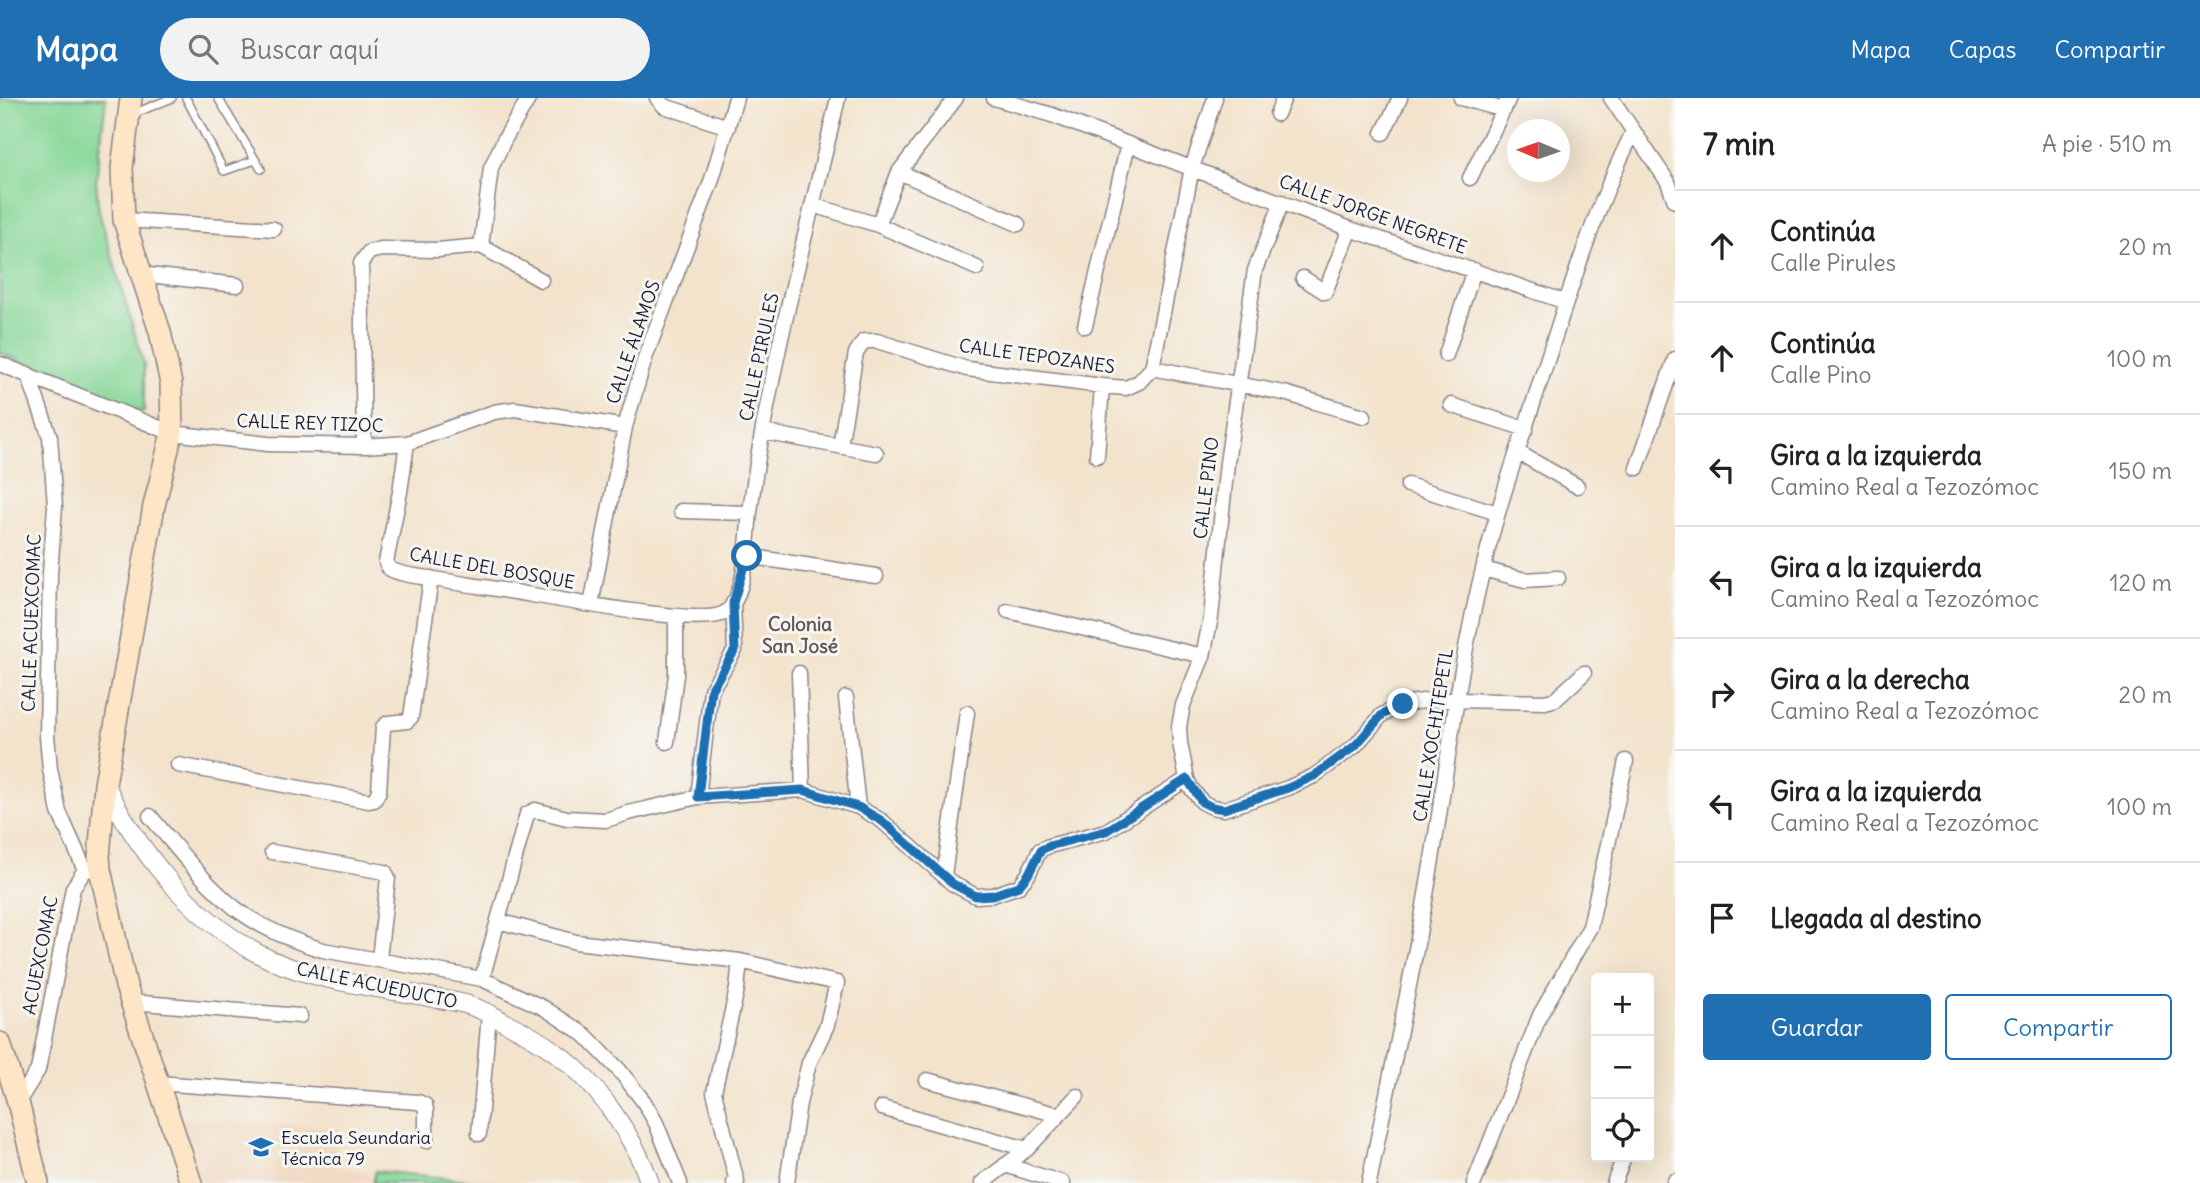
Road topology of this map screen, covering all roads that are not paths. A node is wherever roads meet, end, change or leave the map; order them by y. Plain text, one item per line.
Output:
1 (172, 98) edge
2 (186, 98) edge
3 (218, 98) edge
4 (529, 98) edge
5 (657, 98) edge
6 (736, 98) edge
7 (838, 98) edge
8 (956, 98) edge
9 (995, 98) edge
10 (1215, 98) edge
11 (1284, 98) edge
12 (1400, 98) edge
13 (1461, 98) edge
14 (1611, 98) edge
15 (1507, 104) edge
16 (130, 107) edge
17 (1277, 114) dead end
18 (728, 127) junction
19 (1633, 132) junction
20 (1382, 133) dead end
21 (1128, 144) junction
22 (255, 160) junction
23 (1192, 168) junction
24 (261, 169) dead end
25 (899, 172) junction
26 (1470, 178) dead end
27 (1671, 180) edge
28 (1675, 201) edge
29 (1282, 202) junction
30 (813, 205) junction
31 (124, 220) junction
32 (1018, 224) dead end
33 (878, 225) junction
34 (274, 229) dead end
35 (1350, 229) junction
36 (481, 246) junction
37 (977, 268) dead end
38 (1474, 271) junction
39 (140, 274) junction
40 (1303, 278) dead end
41 (541, 280) dead end
42 (237, 285) dead end
43 (1566, 302) junction
44 (1086, 326) dead end
45 (1446, 355) dead end
46 (1675, 359) edge
47 (0, 365) edge
48 (1152, 368) junction
49 (28, 374) junction
50 (1238, 384) junction
51 (1102, 386) junction
52 (1451, 405) dead end
53 (1364, 416) dead end
54 (625, 427) junction
55 (1526, 429) junction
56 (763, 432) junction
57 (172, 433) junction
58 (407, 443) junction
59 (364, 446) junction
60 (840, 446) junction
61 (876, 453) dead end
62 (1519, 453) junction
63 (1097, 456) dead end
64 (1637, 468) dead end
65 (1408, 485) dead end
66 (1577, 486) dead end
67 (681, 511) dead end
68 (750, 513) junction
69 (1497, 513) junction
70 (747, 556) junction
71 (1483, 569) junction
72 (876, 576) dead end
73 (431, 578) junction
74 (1558, 578) dead end
75 (733, 603) junction
76 (591, 605) junction
77 (1007, 611) dead end
78 (676, 616) junction
79 (1203, 656) junction
80 (799, 673) dead end
81 (1584, 673) dead end
82 (846, 698) dead end
83 (1456, 700) junction
84 (967, 713) dead end
85 (667, 741) dead end
86 (1626, 761) dead end
87 (178, 765) dead end
88 (1187, 779) junction
89 (104, 784) junction
90 (803, 790) junction
91 (698, 797) junction
92 (858, 807) junction
93 (150, 817) dead end
94 (272, 852) dead end
95 (93, 869) junction
96 (944, 875) junction
97 (498, 921) junction
98 (379, 959) junction
99 (740, 961) junction
100 (482, 979) junction
101 (131, 1002) junction
102 (489, 1014) junction
103 (300, 1016) dead end
104 (0, 1043) edge
105 (927, 1080) dead end
106 (158, 1083) junction
107 (1077, 1096) dead end
108 (18, 1102) junction
109 (882, 1108) dead end
110 (1059, 1115) junction
111 (479, 1134) dead end
112 (426, 1141) dead end
113 (1027, 1149) junction
114 (1622, 1162) edge
115 (1005, 1166) junction
116 (38, 1183) edge
117 (191, 1183) edge
118 (650, 1183) edge
119 (680, 1183) edge
120 (736, 1183) edge
121 (787, 1183) edge
122 (982, 1183) edge
123 (1063, 1183) edge
124 (1369, 1183) edge
125 (1474, 1183) edge
126 (1614, 1183) edge

1 - 16 lane
2 - 22 lane
3 - 22 lane
4 - 36 street
5 - 18 street
6 - 18 street, CALLE ÁLAMOS
7 - 30 street, CALLE PIRULES
8 - 25 street
9 - 21 street, CALLE JORGE NEGRETE
10 - 23 street
11 - 17 street
12 - 20 street
13 - 15 street
14 - 19 street
15 - 26 street
16 - 31 main road
18 - 54 street, CALLE ÁLAMOS
19 - 27 street
19 - 43 street
21 - 23 street, CALLE JORGE NEGRETE
21 - 44 street
22 - 24 lane
23 - 29 street, CALLE JORGE NEGRETE
23 - 48 street
25 - 32 street
25 - 33 street
27 - 28 street
29 - 35 street, CALLE JORGE NEGRETE
29 - 50 street, CALLE PINO
30 - 33 street
30 - 56 street, CALLE PIRULES
31 - 34 street
31 - 39 main road
33 - 37 street
35 - 38 street, CALLE JORGE NEGRETE
35 - 40 street
36 - 41 street
36 - 59 street
38 - 43 street, CALLE JORGE NEGRETE
38 - 45 street
39 - 42 street
39 - 57 main road
43 - 55 street, CALLE XOCHITEPETL
46 - 64 street
47 - 49 street, CALLE REY TIZOC
48 - 50 street
48 - 51 street, CALLE TEPOZANES
49 - 57 street, CALLE REY TIZOC
49 - 95 street, CALLE ACUEXCOMAC
50 - 53 street
50 - 79 street, CALLE PINO
51 - 60 street, CALLE TEPOZANES
51 - 63 street
52 - 55 street
54 - 58 street, CALLE REY TIZOC
54 - 76 street, CALLE ÁLAMOS
55 - 62 street, CALLE XOCHITEPETL
56 - 60 street
56 - 68 street, CALLE PIRULES
57 - 59 street, CALLE REY TIZOC
57 - 89 main road
58 - 59 street, CALLE REY TIZOC
58 - 73 street, CALLE DEL BOSQUE
60 - 61 street
62 - 66 street
62 - 69 street, CALLE XOCHITEPETL
65 - 69 street
67 - 68 street
68 - 70 street, CALLE PIRULES
69 - 71 street, CALLE XOCHITEPETL
70 - 72 street
70 - 75 street, CALLE PIRULES
71 - 74 street
71 - 83 street, CALLE XOCHITEPETL
73 - 76 street, CALLE DEL BOSQUE
73 - 87 street
75 - 78 street, CALLE DEL BOSQUE
75 - 91 street
76 - 78 street, CALLE DEL BOSQUE
77 - 79 street
78 - 85 street
79 - 88 street, CALLE PINO
80 - 90 street
81 - 83 street
82 - 92 street
83 - 88 street
83 - 124 street, CALLE XOCHITEPETL
84 - 96 street
86 - 125 street
88 - 96 street
89 - 95 main road
89 - 102 street, CALLE ACUEDUCTO
90 - 91 street
90 - 92 street
91 - 97 street
92 - 96 street
93 - 98 street, CALLE ACUEDUCTO
94 - 98 street
95 - 101 main road
95 - 108 street, ACUEXCOMAC
97 - 99 street
97 - 100 street
98 - 100 street, CALLE ACUEDUCTO
99 - 120 street
99 - 121 street
100 - 119 street, CALLE ACUEDUCTO
101 - 103 street
101 - 106 main road
102 - 111 street
102 - 118 street, CALLE ACUEDUCTO
104 - 108 main road
105 - 110 street
106 - 112 street
106 - 117 main road
107 - 110 street
108 - 116 main road
109 - 113 street
110 - 113 street
113 - 115 street
114 - 126 street
115 - 122 street
115 - 123 street

